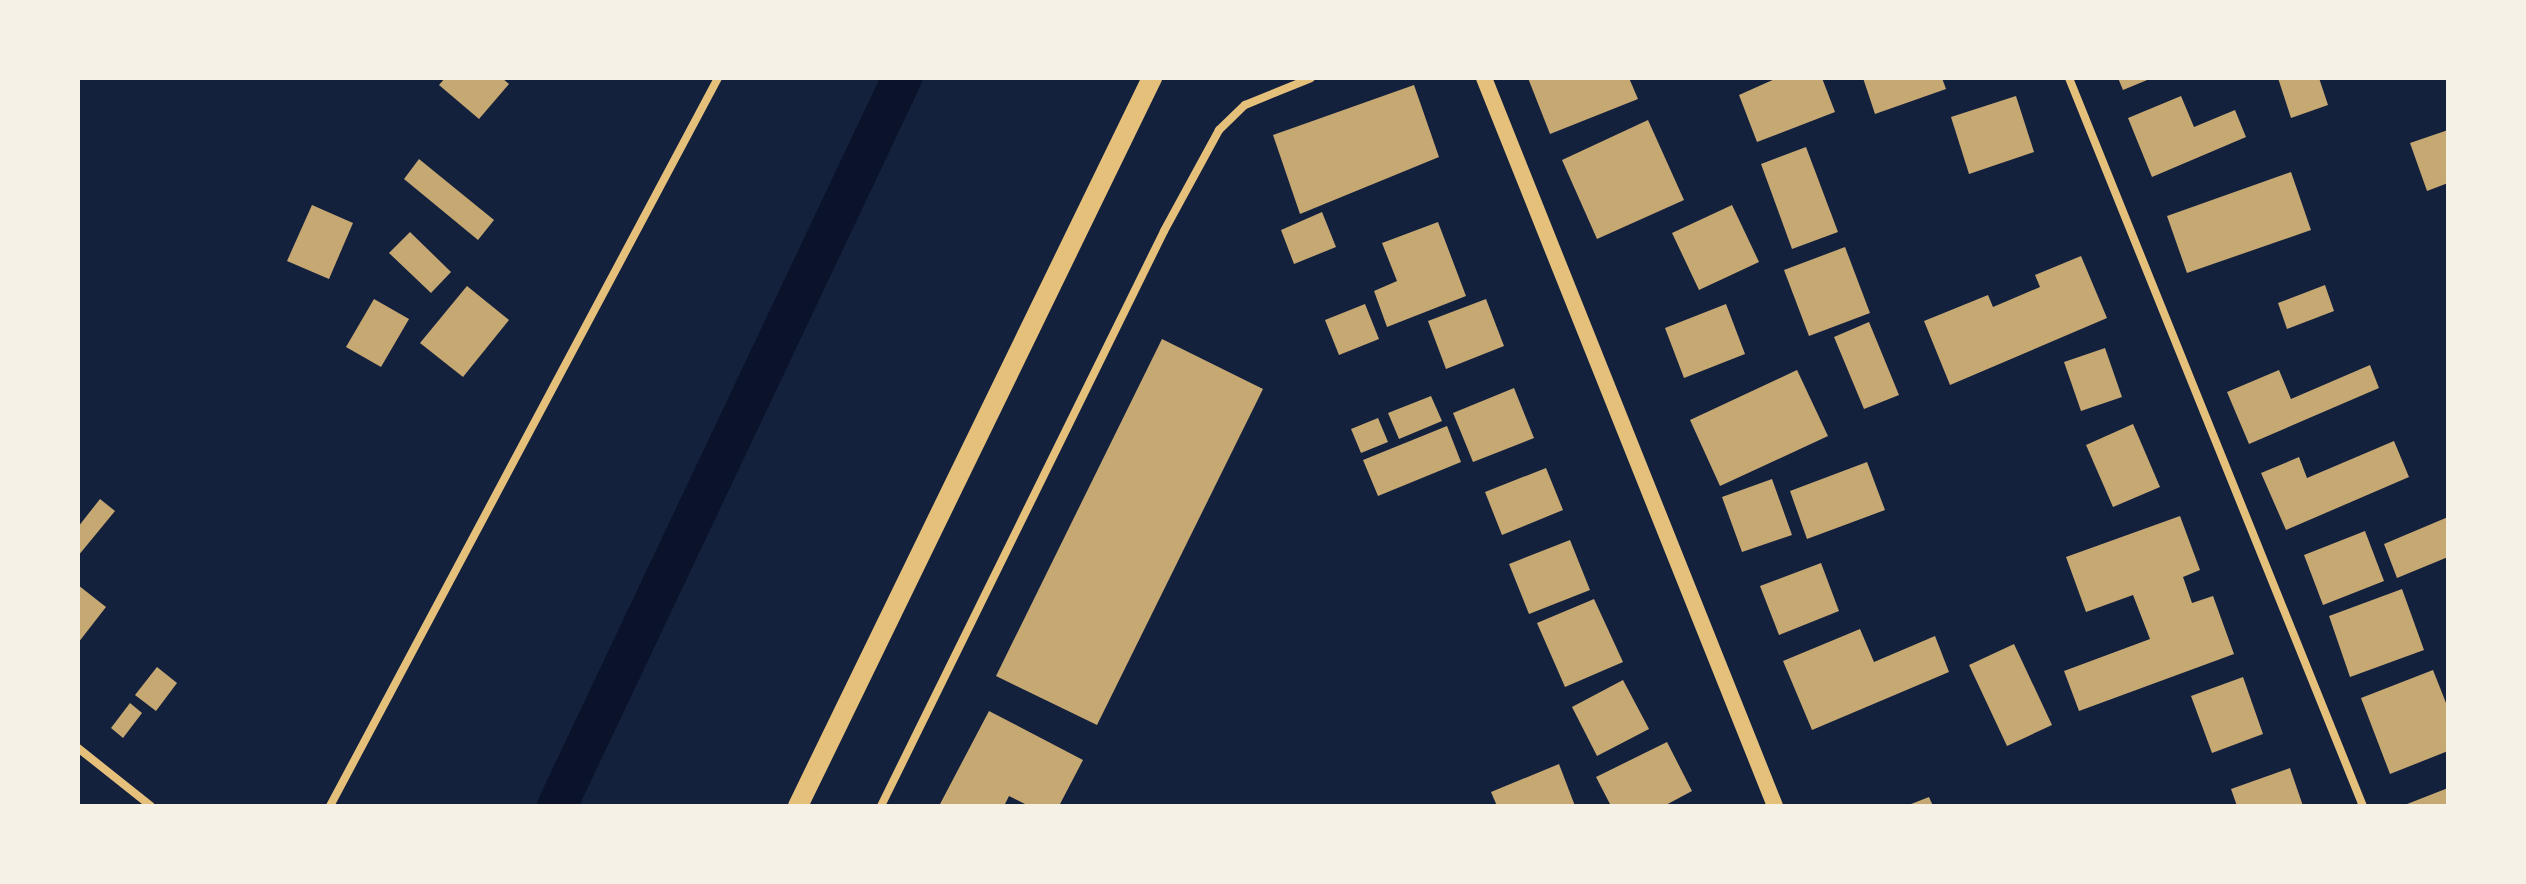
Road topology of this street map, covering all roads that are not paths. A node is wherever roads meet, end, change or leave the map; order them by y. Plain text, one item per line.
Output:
1 (718, 78) edge
2 (1152, 78) edge
3 (1311, 78) edge
4 (1484, 78) edge
5 (2069, 78) edge
6 (78, 748) edge
7 (151, 806) edge
8 (330, 806) edge
9 (798, 806) edge
10 (881, 806) edge
11 (1775, 806) edge
12 (2363, 806) edge

1 - 8 street
2 - 9 main road
3 - 10 street
4 - 11 main road
5 - 12 street
6 - 7 street

